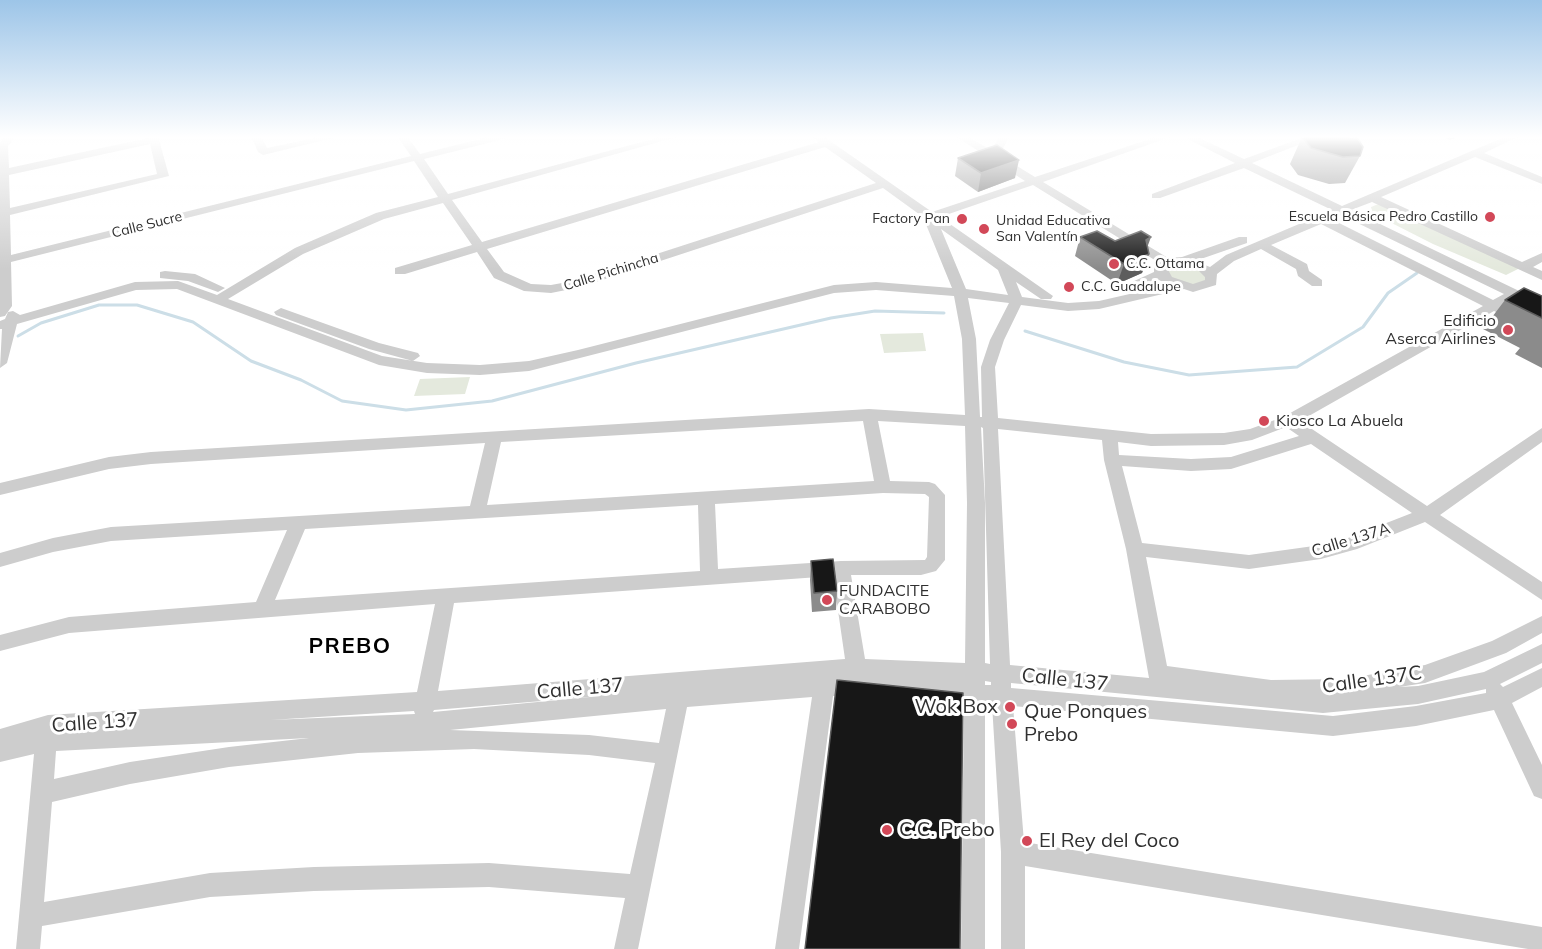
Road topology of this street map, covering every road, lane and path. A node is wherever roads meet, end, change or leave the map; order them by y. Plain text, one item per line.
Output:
1 (3, 180) edge
2 (146, 180) edge
3 (327, 180) edge
4 (433, 180) edge
5 (511, 180) edge
6 (704, 180) edge
7 (879, 180) edge
8 (1032, 180) edge
9 (1040, 180) edge
10 (1199, 180) edge
11 (1284, 180) edge
12 (1391, 180) edge
13 (1410, 180) edge
14 (1035, 182) junction
15 (884, 184) junction
16 (1156, 196) dead end
17 (1371, 197) junction
18 (446, 198) junction
19 (1338, 205) junction
20 (3, 214) edge
21 (929, 217) junction
22 (1321, 219) junction
23 (1261, 244) junction
24 (479, 247) junction
25 (1542, 257) edge
26 (1186, 260) junction
27 (2, 261) edge
28 (1523, 267) junction
29 (1004, 268) junction
30 (1163, 268) junction
31 (400, 271) dead end
32 (1210, 273) junction
33 (1542, 276) edge
34 (1317, 283) dead end
35 (1181, 286) junction
36 (958, 288) junction
37 (794, 294) junction
38 (1514, 294) junction
39 (224, 296) junction
40 (1014, 296) junction
41 (1046, 296) junction
42 (1542, 300) edge
43 (1494, 305) junction
44 (1542, 308) edge
45 (5, 316) edge
46 (1542, 330) edge
47 (359, 340) junction
48 (346, 350) junction
49 (0, 363) edge
50 (869, 414) junction
51 (1288, 421) junction
52 (980, 422) junction
53 (1109, 434) junction
54 (1542, 434) edge
55 (1313, 437) junction
56 (494, 438) junction
57 (1112, 460) junction
58 (883, 487) junction
59 (0, 489) edge
60 (706, 496) junction
61 (477, 510) junction
62 (1429, 513) junction
63 (299, 523) junction
64 (1135, 549) junction
65 (0, 560) edge
66 (841, 568) junction
67 (709, 578) junction
68 (1542, 592) edge
69 (446, 596) junction
70 (262, 609) junction
71 (1542, 624) edge
72 (0, 643) edge
73 (1542, 653) edge
74 (856, 667) junction
75 (974, 672) junction
76 (999, 673) junction
77 (1542, 677) edge
78 (1487, 680) junction
79 (1159, 682) junction
80 (824, 686) junction
81 (976, 694) junction
82 (1001, 696) junction
83 (679, 698) junction
84 (1500, 699) junction
85 (426, 701) junction
86 (421, 723) junction
87 (0, 739) edge
88 (46, 741) junction
89 (0, 752) edge
90 (667, 754) junction
91 (1542, 788) edge
92 (42, 793) junction
93 (1012, 852) junction
94 (638, 886) junction
95 (32, 916) junction
96 (1542, 939) edge
97 (28, 949) edge
98 (626, 949) edge
99 (787, 949) edge
100 (973, 949) edge
101 (1013, 949) edge

1 - 20 street
2 - 20 street
3 - 27 street, Calle Sucre
4 - 18 street, Calle Pichincha
5 - 18 street
6 - 24 street
7 - 15 street
8 - 14 street
9 - 14 street
10 - 16 street
11 - 19 street
12 - 19 street
13 - 17 street
14 - 21 street
14 - 30 street
15 - 21 street
15 - 24 street, Calle Pichincha
17 - 19 street
17 - 28 street
18 - 24 street, Calle Pichincha
18 - 39 street
19 - 22 street
19 - 26 street
19 - 38 street
19 - 42 street
20 - 27 street
21 - 29 street
21 - 36 street
22 - 23 street
22 - 43 street
23 - 32 street
23 - 34 street
24 - 31 street
25 - 28 street
26 - 30 street
26 - 32 street
27 - 45 street
28 - 33 street
29 - 40 street
29 - 41 street
30 - 35 street
30 - 41 street
32 - 35 street
35 - 40 street
36 - 37 street
36 - 40 street
36 - 52 street
37 - 47 street
37 - 48 street
38 - 43 street
38 - 44 street
39 - 45 street
39 - 47 street
39 - 48 street
40 - 41 street
40 - 52 street
43 - 46 street
43 - 51 street
45 - 49 street
47 - 48 street
50 - 52 street
50 - 56 street
50 - 58 street
51 - 53 street
51 - 55 street
52 - 53 street
52 - 75 street
52 - 76 street
53 - 57 street
54 - 62 street, Calle 137A
55 - 57 street
55 - 62 street
56 - 59 street
56 - 61 street
57 - 64 street
58 - 60 street
58 - 66 street
60 - 61 street
60 - 67 street
61 - 63 street
62 - 64 street, Calle 137A
62 - 68 street
63 - 65 street
63 - 70 street
64 - 79 street
66 - 67 street
66 - 74 street
67 - 69 street
69 - 70 street
69 - 85 street
70 - 72 street
71 - 79 street, Calle 137C
73 - 78 street, Calle 137
74 - 75 street, Calle 137
74 - 85 street, Calle 137
75 - 76 street, Calle 137
75 - 81 street
76 - 79 street, Calle 137
76 - 82 street
77 - 84 street
78 - 79 street, Calle 137
78 - 84 street
80 - 81 street
80 - 83 street
80 - 99 street
81 - 82 street
81 - 100 street
82 - 84 street
82 - 93 street
83 - 86 street
83 - 90 street
84 - 91 street
85 - 86 street
85 - 87 street, Calle 137
86 - 88 street
88 - 89 street
88 - 92 street
90 - 92 street
90 - 94 street
92 - 95 street
93 - 96 street
93 - 101 street
94 - 95 street
94 - 98 street
95 - 97 street

